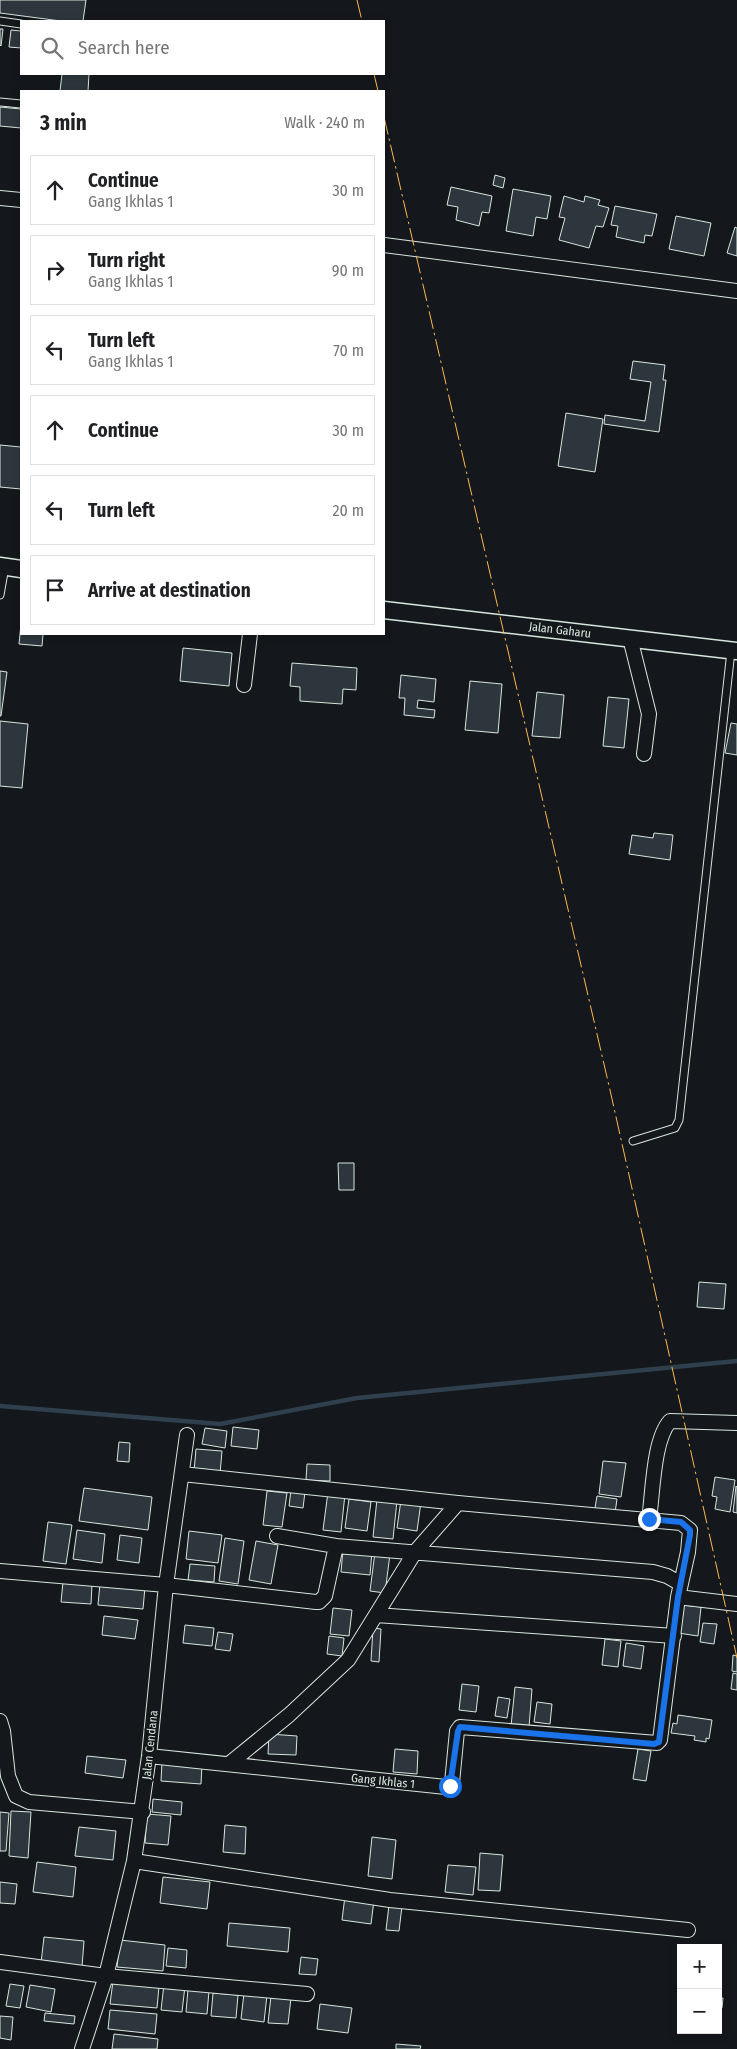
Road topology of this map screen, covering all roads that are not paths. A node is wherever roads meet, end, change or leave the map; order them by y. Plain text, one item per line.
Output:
1 (0, 21) edge
2 (20, 24) edge
3 (0, 102) edge
4 (20, 104) edge
5 (0, 198) edge
6 (20, 200) edge
7 (385, 245) edge
8 (737, 291) edge
9 (2, 566) edge
10 (20, 568) edge
11 (0, 595) edge
12 (385, 610) edge
13 (250, 635) edge
14 (630, 638) junction
15 (734, 651) edge
16 (244, 685) dead end
17 (644, 754) dead end
18 (633, 1141) dead end
19 (737, 1423) edge
20 (187, 1435) dead end
21 (182, 1474) junction
22 (458, 1503) junction
23 (649, 1519) junction
24 (277, 1536) dead end
25 (336, 1546) junction
26 (415, 1552) junction
27 (0, 1571) edge
28 (166, 1585) junction
29 (680, 1591) junction
30 (737, 1604) edge
31 (376, 1615) junction
32 (674, 1636) junction
33 (0, 1721) edge
34 (149, 1756) junction
35 (229, 1764) junction
36 (143, 1812) junction
37 (134, 1861) junction
38 (688, 1930) dead end
39 (0, 1962) edge
40 (106, 1976) junction
41 (307, 1994) dead end
42 (82, 2049) edge

1 - 2 lane
3 - 4 lane
5 - 6 street
7 - 8 street
9 - 10 street
9 - 11 lane
12 - 14 street, Jalan Gaharu
13 - 16 street
14 - 15 street, Jalan Gaharu
14 - 17 street
15 - 18 lane
19 - 23 street
20 - 21 street, Jalan Cendana
21 - 22 street
21 - 28 street, Jalan Cendana
22 - 23 street
22 - 26 street
23 - 29 street, Gang Ikhlas 1
24 - 25 street
25 - 26 street
25 - 28 street
26 - 29 street
26 - 31 street
27 - 28 street
28 - 34 street, Jalan Cendana
29 - 30 street
29 - 32 street, Gang Ikhlas 1
31 - 32 street
31 - 35 street
32 - 35 street, Gang Ikhlas 1
33 - 36 street
34 - 35 street, Gang Ikhlas 1
34 - 36 street, Jalan Cendana
36 - 37 street, Jalan Cendana
37 - 38 street
37 - 40 street, Jalan Cendana
39 - 40 street
40 - 41 street
40 - 42 street, Jalan Cendana

